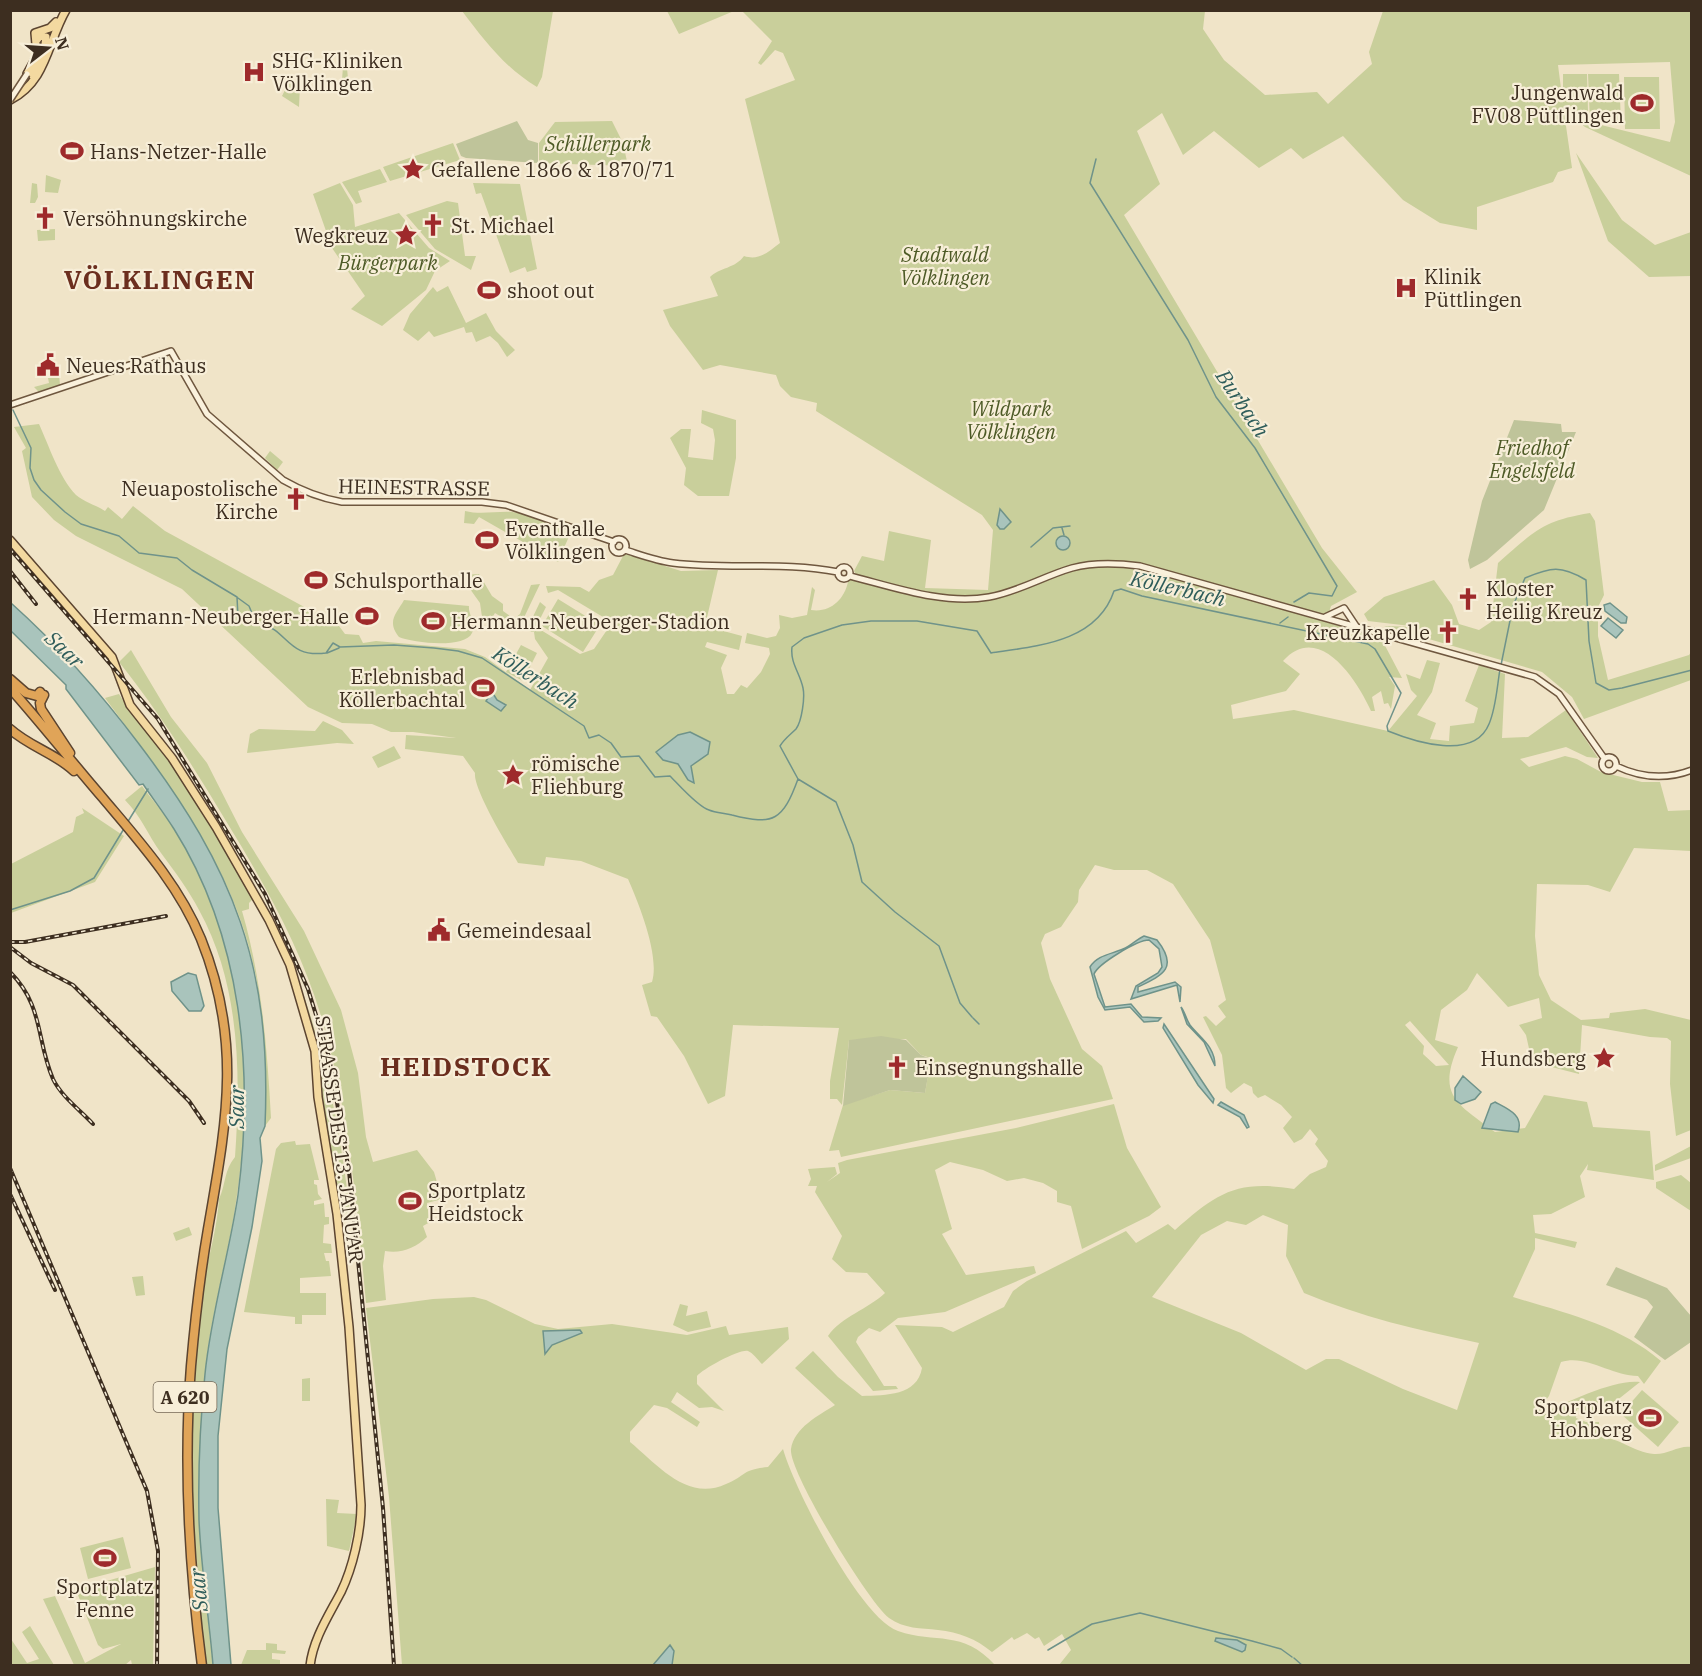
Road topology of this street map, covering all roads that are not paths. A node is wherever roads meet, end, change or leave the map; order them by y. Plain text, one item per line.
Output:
1 (64, 10) edge
2 (56, 22) junction
3 (52, 34) junction
4 (36, 43) junction
5 (43, 56) junction
6 (27, 74) joint
7 (10, 95) edge
8 (10, 100) edge
9 (10, 405) edge
10 (10, 534) edge
11 (10, 540) edge
12 (613, 544) junction
13 (625, 548) junction
14 (19, 549) junction
15 (1334, 617) junction
16 (1348, 621) junction
17 (10, 679) edge
18 (10, 688) edge
19 (10, 694) edge
20 (10, 729) edge
21 (1604, 758) junction
22 (1616, 766) junction
23 (1692, 770) edge
24 (80, 773) junction
25 (200, 1665) edge
26 (310, 1665) edge

1 - 2 main road
1 - 3 main road
2 - 3 main road
2 - 4 main road
3 - 4 main road
3 - 5 main road
3 - 8 main road
4 - 5 main road
4 - 6 main road
5 - 7 main road
6 - 8 main road, bridge
9 - 12 main road, HEINESTRASSE
10 - 14 main road, STRASSE DES 13. JANUAR
11 - 14 main road, STRASSE DES 13. JANUAR
12 - 13 main road
12 - 13 main road
13 - 15 main road
14 - 26 main road, STRASSE DES 13. JANUAR
15 - 16 main road
15 - 16 main road
16 - 21 main road
17 - 24 highway
18 - 24 highway, A 620
19 - 24 highway, A 620
20 - 24 highway
21 - 22 main road
21 - 22 main road
22 - 23 main road
24 - 25 highway, A 620

